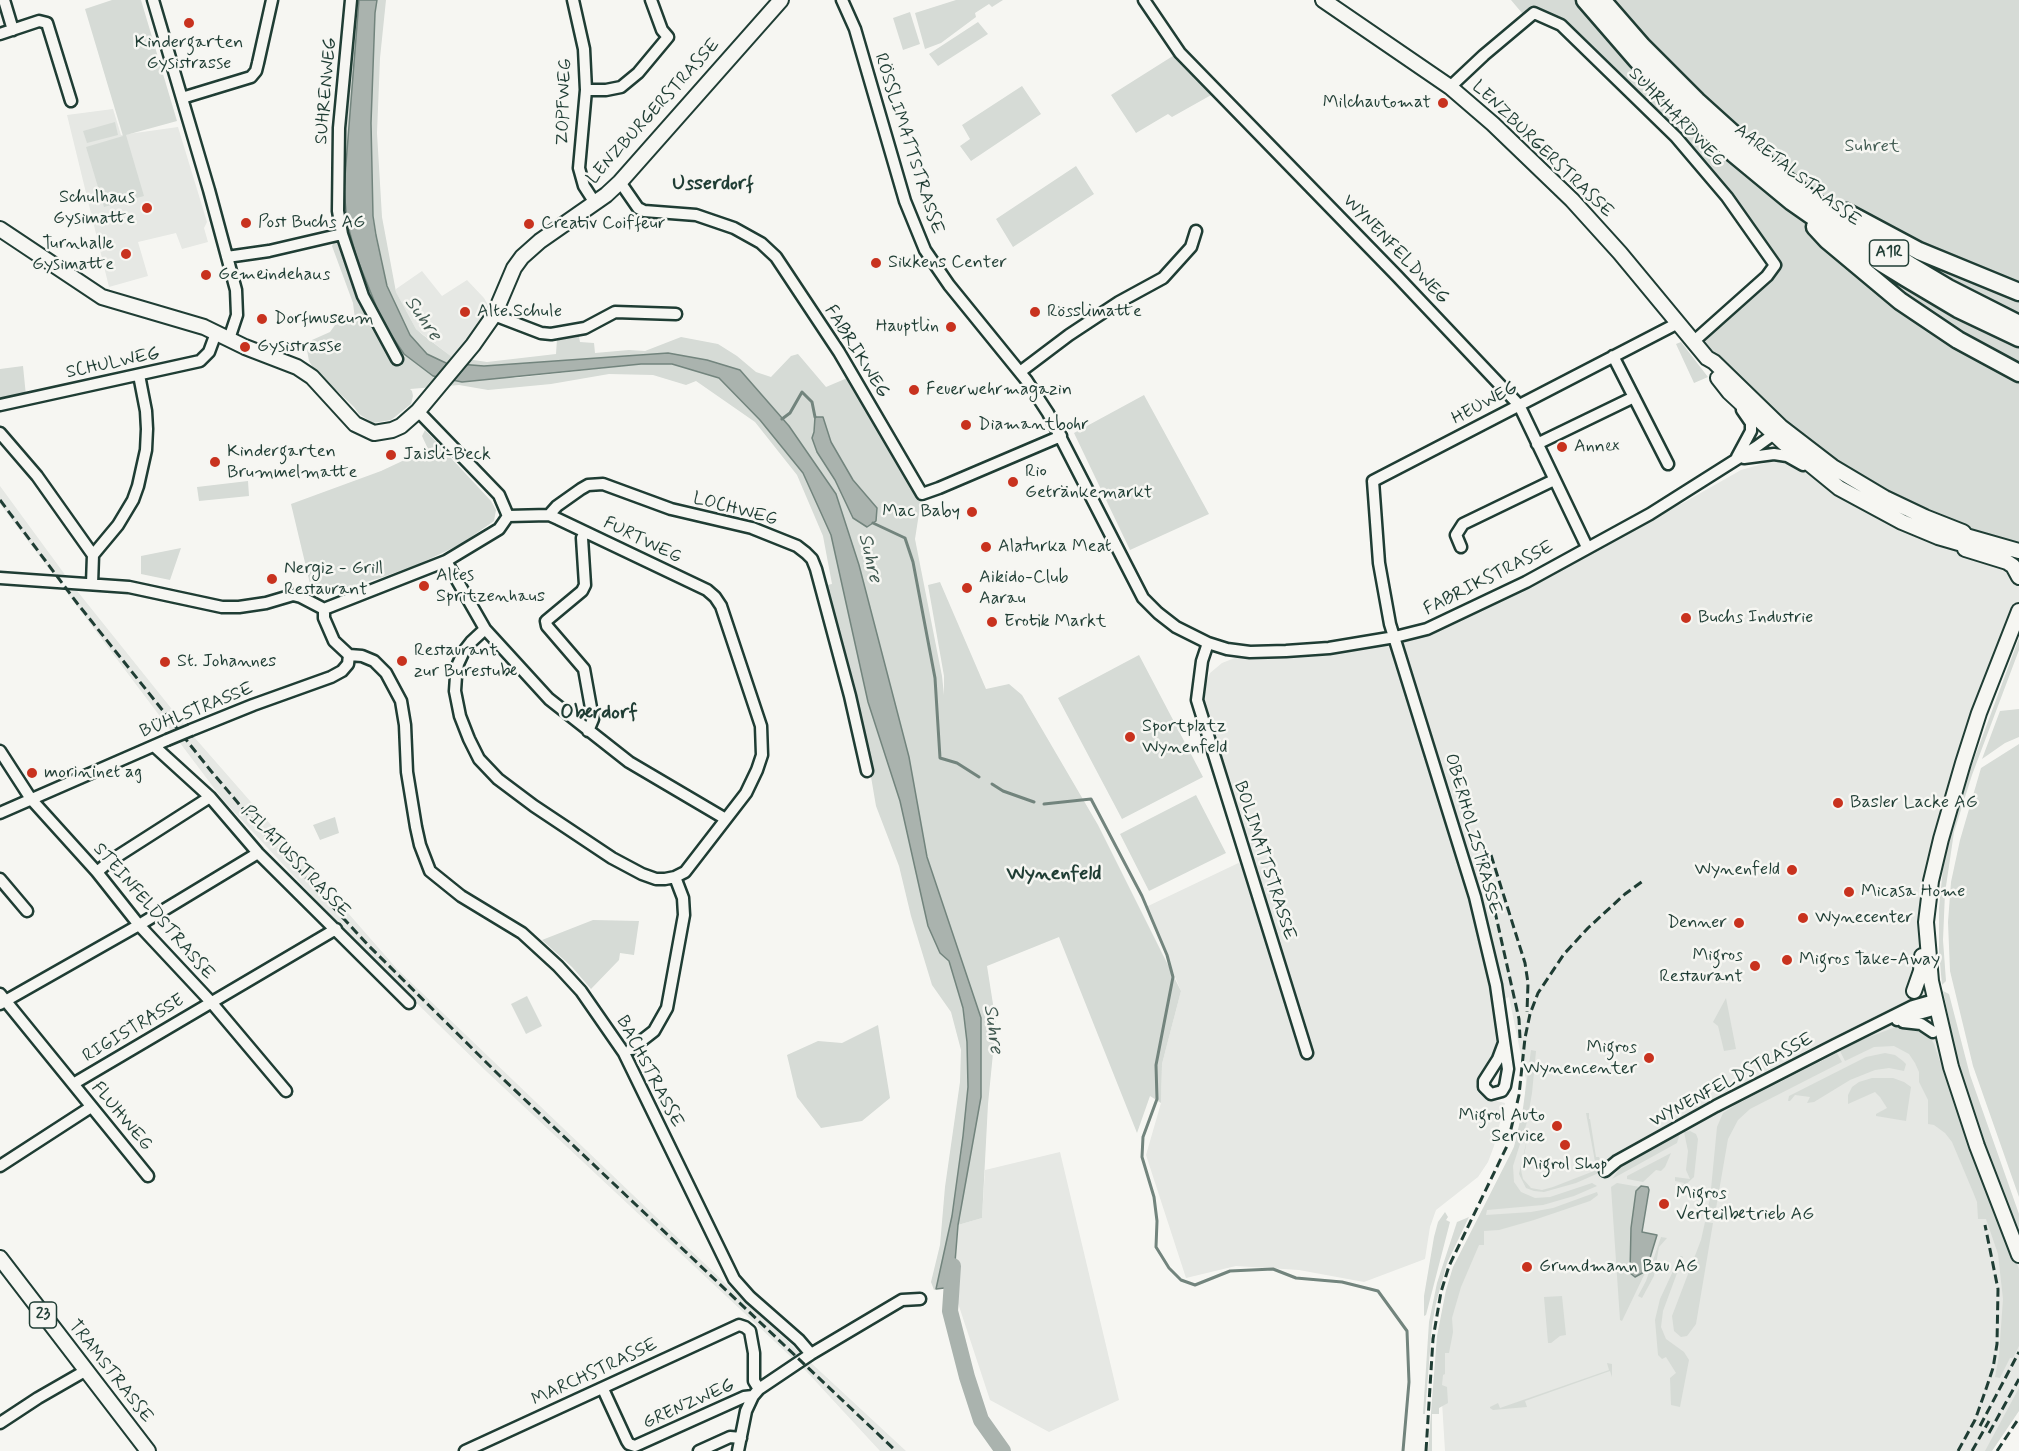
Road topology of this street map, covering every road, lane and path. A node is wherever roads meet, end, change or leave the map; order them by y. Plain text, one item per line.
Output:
1 (4, 0) edge
2 (153, 0) edge
3 (273, 0) edge
4 (351, 0) edge
5 (573, 0) edge
6 (651, 0) edge
7 (781, 0) edge
8 (842, 0) edge
9 (1144, 0) edge
10 (1323, 0) edge
11 (1585, 0) edge
12 (1602, 0) edge
13 (13, 30) junction
14 (0, 34) edge
15 (1450, 87) junction
16 (586, 90) junction
17 (182, 98) junction
18 (71, 100) dead end
19 (1769, 166) junction
20 (620, 182) junction
21 (1792, 202) junction
22 (595, 203) junction
23 (0, 229) edge
24 (1196, 231) dead end
25 (342, 234) junction
26 (228, 257) junction
27 (2019, 292) edge
28 (676, 314) dead end
29 (494, 315) junction
30 (1678, 323) junction
31 (2019, 324) edge
32 (216, 333) junction
33 (2019, 338) edge
34 (229, 339) junction
35 (1693, 342) junction
36 (1613, 356) junction
37 (1707, 358) junction
38 (397, 359) dead end
39 (1020, 372) junction
40 (2019, 373) edge
41 (139, 375) junction
42 (1729, 392) junction
43 (1634, 397) junction
44 (0, 405) edge
45 (1519, 405) junction
46 (418, 411) junction
47 (1777, 430) junction
48 (0, 433) edge
49 (1061, 436) junction
50 (1537, 444) junction
51 (1735, 460) junction
52 (1668, 464) dead end
53 (1554, 480) junction
54 (1373, 481) joint
55 (1839, 488) junction
56 (549, 515) junction
57 (508, 516) junction
58 (585, 532) junction
59 (1963, 532) junction
60 (1938, 537) junction
61 (2019, 542) edge
62 (1461, 547) dead end
63 (1587, 547) junction
64 (2019, 551) edge
65 (93, 555) junction
66 (2019, 559) edge
67 (446, 561) junction
68 (2019, 577) edge
69 (0, 578) edge
70 (93, 584) junction
71 (324, 609) junction
72 (2019, 611) edge
73 (485, 629) junction
74 (1395, 637) junction
75 (1208, 643) junction
76 (349, 655) junction
77 (588, 731) junction
78 (154, 746) junction
79 (0, 751) edge
80 (867, 771) dead end
81 (210, 797) junction
82 (31, 799) junction
83 (1949, 811) junction
84 (0, 813) edge
85 (724, 818) junction
86 (258, 853) junction
87 (97, 872) junction
88 (675, 878) junction
89 (0, 879) edge
90 (27, 911) dead end
91 (139, 925) junction
92 (336, 929) junction
93 (1914, 991) joint
94 (2, 1000) edge
95 (211, 1002) junction
96 (409, 1003) dead end
97 (1936, 1005) junction
98 (1880, 1023) junction
99 (1933, 1032) joint
100 (1504, 1043) dead end
101 (631, 1049) dead end
102 (1307, 1053) dead end
103 (1951, 1066) junction
104 (73, 1084) junction
105 (286, 1091) dead end
106 (91, 1107) junction
107 (0, 1167) edge
108 (1605, 1171) dead end
109 (148, 1176) dead end
110 (2019, 1255) edge
111 (0, 1258) edge
112 (920, 1299) dead end
113 (811, 1354) junction
114 (85, 1371) junction
115 (603, 1389) junction
116 (756, 1393) junction
117 (0, 1424) edge
118 (741, 1438) junction
119 (472, 1450) edge
120 (148, 1451) edge
121 (699, 1451) edge
122 (738, 1451) edge

1 - 13 street
2 - 17 street
3 - 17 street
4 - 25 street, SUHRENWEG
5 - 16 street, ZOPFWEG
6 - 16 street
7 - 20 main road, LENZBURGERSTRASSE
8 - 39 street, RÖSSLIMATTSTRASSE
9 - 45 street, WYNENFELDWEG
10 - 15 main road, LENZBURGERSTRASSE
11 - 21 highway, AARETALSTRASSE / A1R
12 - 19 highway, AARETALSTRASSE / A1R
13 - 14 street
13 - 18 street
15 - 30 main road, LENZBURGERSTRASSE
15 - 35 street, SUHRHARDWEG
16 - 22 street, ZOPFWEG
17 - 26 street
19 - 27 highway
19 - 31 highway, AARETALSTRASSE / A1R
20 - 22 main road, LENZBURGERSTRASSE
20 - 49 street, FABRIKWEG
21 - 33 highway, AARETALSTRASSE / A1R
21 - 40 highway
22 - 29 main road, LENZBURGERSTRASSE
23 - 32 main road, LENZBURGERSTRASSE
24 - 39 street
25 - 26 street
25 - 38 street
26 - 34 street
28 - 29 street
29 - 46 main road, LENZBURGERSTRASSE
30 - 35 main road, LENZBURGERSTRASSE
30 - 36 street, HEUWEG
32 - 34 main road, LENZBURGERSTRASSE
32 - 41 street, SCHULWEG
34 - 46 main road, LENZBURGERSTRASSE
35 - 37 main road, LENZBURGERSTRASSE
36 - 43 street
36 - 45 street, HEUWEG
37 - 42 main road, LENZBURGERSTRASSE
37 - 47 main road, LENZBURGERSTRASSE
39 - 49 street, RÖSSLIMATTSTRASSE
41 - 44 street, SCHULWEG
41 - 65 street
42 - 47 main road, LENZBURGERSTRASSE
42 - 51 street
43 - 50 street
43 - 52 street
45 - 50 street, WYNENFELDWEG
45 - 54 street, HEUWEG
46 - 57 street
47 - 51 street, FABRIKSTRASSE
47 - 55 main road, LENZBURGERSTRASSE
47 - 59 main road, LENZBURGERSTRASSE
48 - 65 street
49 - 75 street, FABRIKSTRASSE
50 - 53 street, WYNENFELDWEG
51 - 55 street, FABRIKSTRASSE
51 - 63 street, FABRIKSTRASSE
53 - 62 street
53 - 63 street, WYNENFELDWEG
54 - 74 street, OBERHOLZSTRASSE
55 - 60 main road, LENZBURGERSTRASSE
56 - 57 street, FURTWEG
56 - 58 street, FURTWEG
56 - 80 street, LOCHWEG
57 - 67 street
58 - 77 street, FURTWEG
58 - 85 street, FURTWEG
59 - 61 main road
59 - 64 main road, LENZBURGERSTRASSE
60 - 66 main road, LENZBURGERSTRASSE
60 - 68 main road
63 - 74 street, FABRIKSTRASSE
65 - 70 street
67 - 71 street
67 - 73 street
69 - 70 street
70 - 71 street
71 - 76 street
72 - 83 main road
73 - 77 street
73 - 88 street
74 - 75 street, FABRIKSTRASSE
74 - 100 street, OBERHOLZSTRASSE
75 - 102 street, BOLIMATTSTRASSE
76 - 78 street, BÜHLSTRASSE, bridge
76 - 113 street, BACHSTRASSE
77 - 85 street
78 - 81 street, PILATUSSTRASSE
78 - 82 street, BÜHLSTRASSE
79 - 82 street, STEINFELDSTRASSE
81 - 86 street, PILATUSSTRASSE
81 - 87 street
82 - 84 street, BÜHLSTRASSE
82 - 87 street, STEINFELDSTRASSE
83 - 93 main road
83 - 97 main road
85 - 88 street, FURTWEG
86 - 91 street
86 - 92 street, PILATUSSTRASSE
87 - 91 street, STEINFELDSTRASSE
88 - 101 street
89 - 90 street
91 - 94 street
91 - 95 street, STEINFELDSTRASSE
92 - 95 street, RIGISTRASSE
92 - 96 street, PILATUSSTRASSE
93 - 98 street, WYNENFELDSTRASSE
94 - 104 street, FLUHWEG
95 - 104 street, RIGISTRASSE
95 - 105 street, STEINFELDSTRASSE
97 - 98 street, WYNENFELDSTRASSE
97 - 103 main road
98 - 99 street, WYNENFELDSTRASSE
98 - 108 street, WYNENFELDSTRASSE
99 - 103 main road
103 - 110 main road
104 - 106 street, FLUHWEG
106 - 107 street
106 - 109 street, FLUHWEG
111 - 114 main road, TRAMSTRASSE / 23
112 - 113 street
113 - 116 street
114 - 117 street
114 - 120 main road, TRAMSTRASSE / 23
115 - 116 street, GRENZWEG
115 - 116 street, MARCHSTRASSE
115 - 119 street, MARCHSTRASSE
116 - 118 street
118 - 121 street
118 - 122 street

